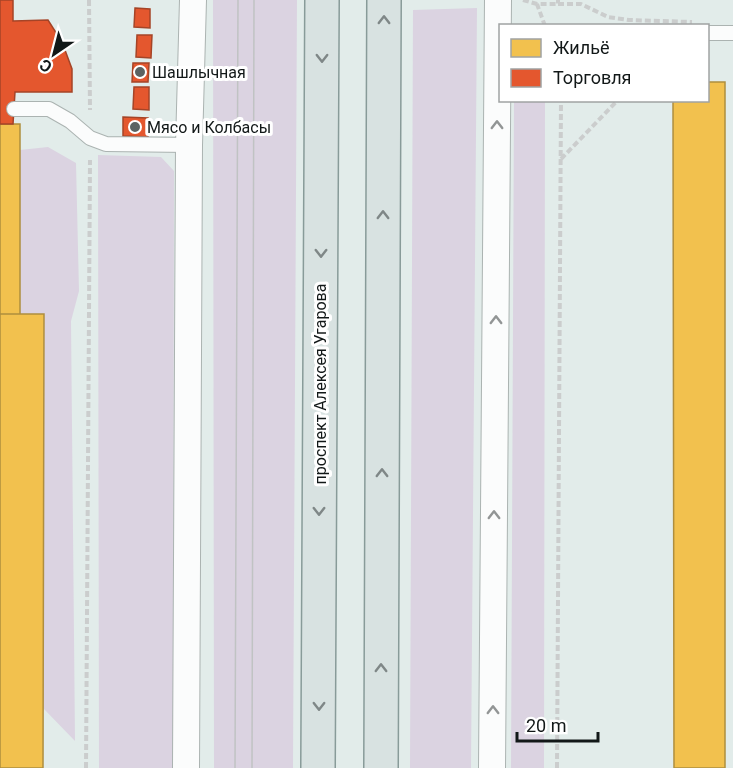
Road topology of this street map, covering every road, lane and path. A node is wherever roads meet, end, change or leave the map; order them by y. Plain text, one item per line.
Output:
1 (89, 0) edge
2 (193, 0) edge
3 (322, 0) edge
4 (384, 0) edge
5 (498, 0) edge
6 (522, 0) edge
7 (558, 2) edge
8 (537, 4) junction
9 (544, 24) edge
10 (667, 24) edge
11 (709, 29) edge
12 (733, 33) edge
13 (499, 35) edge
14 (561, 102) edge
15 (616, 102) edge
16 (14, 109) dead end
17 (90, 138) junction
18 (189, 145) junction
19 (560, 160) junction
20 (86, 768) edge
21 (186, 768) edge
22 (318, 768) edge
23 (381, 768) edge
24 (492, 768) edge
25 (557, 768) edge

1 - 17 path
2 - 18 street
3 -> 22 main road, проспект Алексея Угарова
23 -> 4 main road
5 - 13 street
6 - 8 path
7 - 8 path
7 - 10 path
8 - 9 path
11 - 12 lane
24 -> 13 street
14 - 19 path
15 - 19 path
16 - 17 lane
17 - 18 lane
17 - 20 path
18 - 21 street
19 - 25 path

